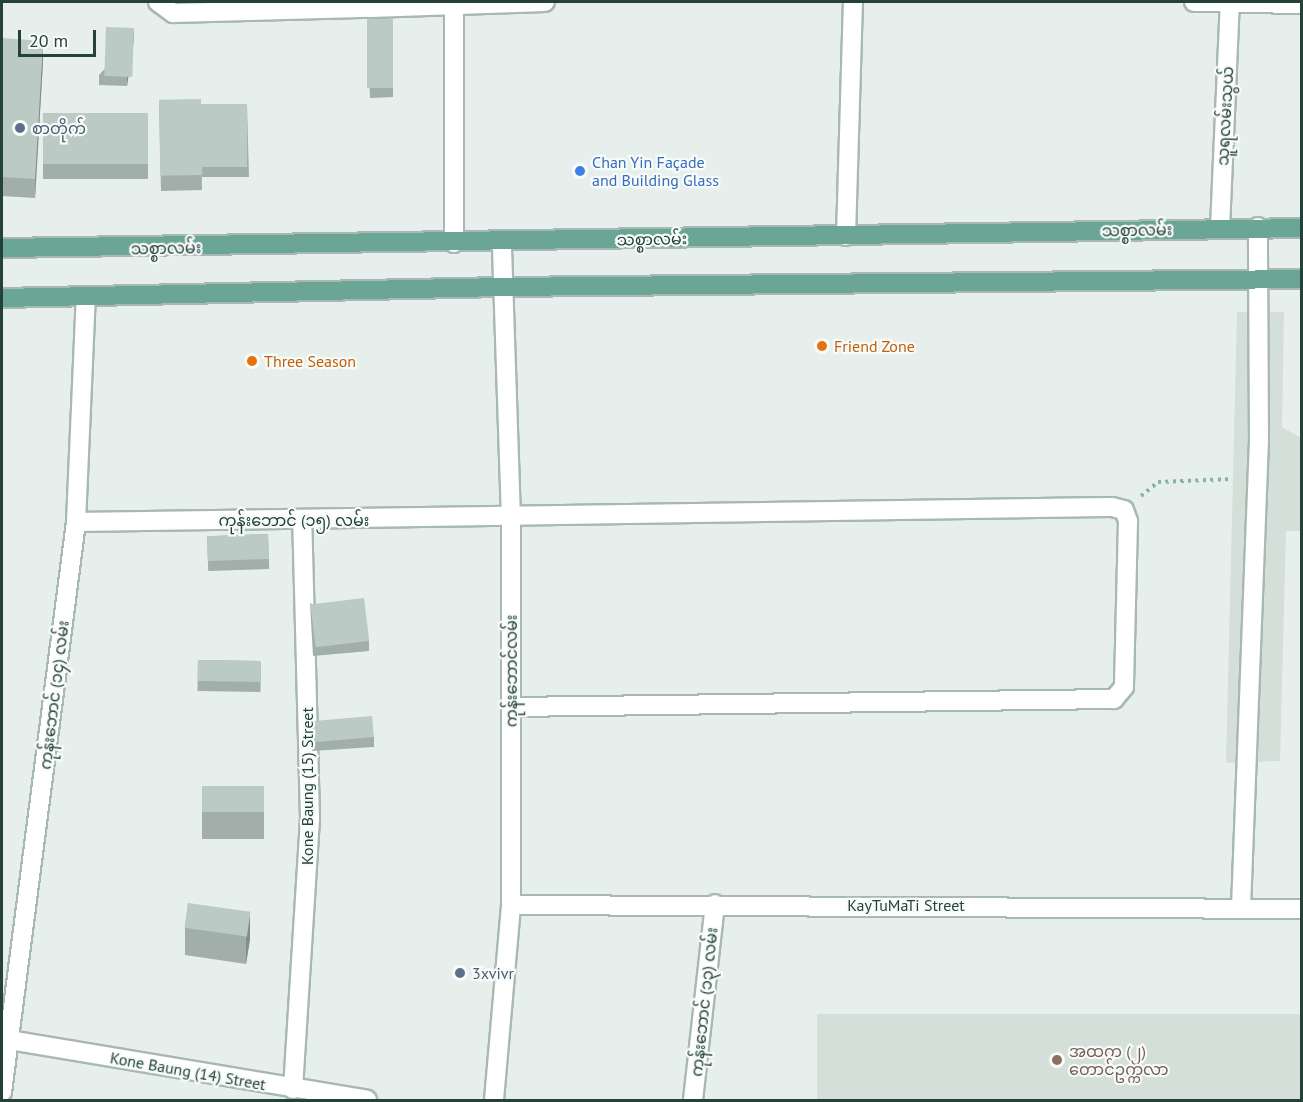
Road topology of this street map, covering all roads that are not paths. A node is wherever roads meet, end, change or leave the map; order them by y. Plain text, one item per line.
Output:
1 (158, 2) edge
2 (545, 2) edge
3 (853, 2) edge
4 (1194, 2) edge
5 (1230, 3) junction
6 (454, 4) junction
7 (1302, 4) edge
8 (370, 5) edge
9 (1258, 227) junction
10 (1220, 228) junction
11 (1302, 228) edge
12 (846, 236) junction
13 (502, 241) junction
14 (454, 243) junction
15 (2, 248) edge
16 (1257, 278) junction
17 (1302, 279) edge
18 (502, 287) junction
19 (86, 297) junction
20 (2, 298) edge
21 (511, 519) junction
22 (302, 520) junction
23 (76, 522) junction
24 (512, 707) junction
25 (715, 904) junction
26 (511, 905) junction
27 (1241, 908) junction
28 (1302, 909) edge
29 (10, 1040) junction
30 (293, 1089) junction
31 (2, 1092) edge
32 (367, 1101) edge
33 (494, 1101) edge
34 (693, 1101) edge

1 - 8 street
2 - 6 street
3 - 12 street
4 - 5 street
5 - 7 street
5 - 10 street, သူရလမ်းသွယ်
6 - 8 street
6 - 14 street
9 - 10 main road, သစ္စာလမ်း
9 - 11 main road, သစ္စာလမ်း
9 - 16 street
10 - 12 main road, သစ္စာလမ်း
12 - 13 main road, သစ္စာလမ်း
13 - 14 main road, သစ္စာလမ်း
13 - 18 street, ကုန်းဘောင်လမ်း
14 - 15 main road, သစ္စာလမ်း
16 - 17 main road
16 - 18 main road
16 - 27 street
18 - 19 main road
18 - 21 street, ကုန်းဘောင်လမ်း
19 - 20 main road
19 - 23 street, ကုန်းဘောင် (၁၄) လမ်း
21 - 22 street, ကုန်းဘောင် (၁၅) လမ်း
21 - 24 street, ကုန်းဘောင်လမ်း
21 - 24 street, ကုန်းဘောင် (၁၅) လမ်း
22 - 23 street, ကုန်းဘောင် (၁၅) လမ်း
22 - 30 street, Kone Baung (15) Street
23 - 29 street, ကုန်းဘောင် (၁၄) လမ်း
24 - 26 street, ကုန်းဘောင်လမ်း
25 - 26 street, KayTuMaTi Street
25 - 27 street, KayTuMaTi Street
25 - 34 street, ကုန်းဘောင် (၁၃) လမ်း
26 - 33 street, ကုန်းဘောင်လမ်း
27 - 28 street, KayTuMaTi Street
29 - 30 street, Kone Baung (14) Street
29 - 31 street, ကုန်းဘောင် (၁၄) လမ်း
30 - 32 street, Kone Baung (14) Street

